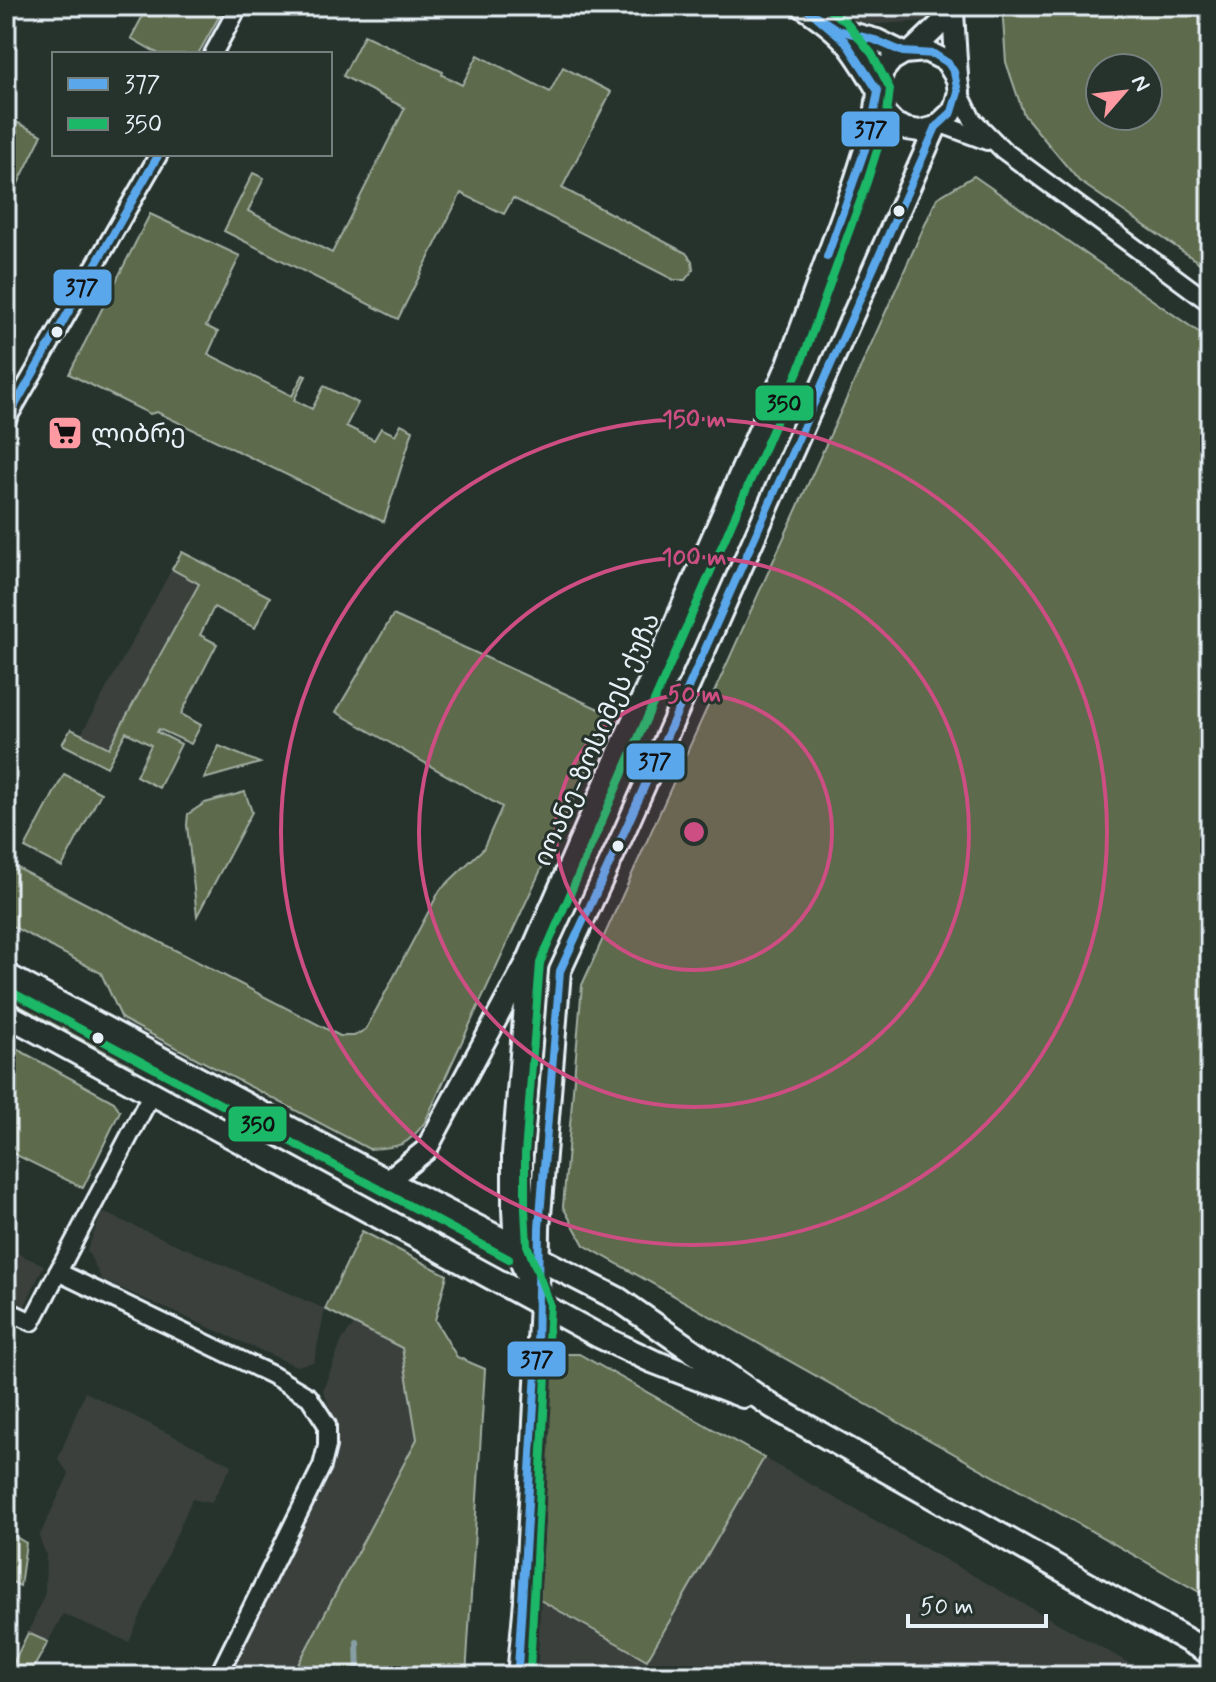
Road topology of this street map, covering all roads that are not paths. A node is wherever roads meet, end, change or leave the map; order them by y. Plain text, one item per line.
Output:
1 (239, 6) edge
2 (801, 6) edge
3 (954, 9) edge
4 (836, 29) junction
5 (214, 52) edge
6 (908, 52) junction
7 (958, 86) junction
8 (878, 94) junction
9 (939, 126) junction
10 (1003, 150) junction
11 (158, 156) edge
12 (1210, 303) edge
13 (6, 421) edge
14 (538, 937) junction
15 (569, 951) junction
16 (528, 960) junction
17 (6, 975) edge
18 (6, 1014) edge
19 (168, 1063) junction
20 (152, 1093) junction
21 (387, 1181) junction
22 (515, 1248) junction
23 (539, 1261) junction
24 (58, 1272) junction
25 (538, 1303) junction
26 (6, 1310) edge
27 (773, 1407) junction
28 (1210, 1653) edge
29 (520, 1673) edge
30 (218, 1676) edge

1 - 5 street
2 - 4 street
3 - 6 street
3 - 7 street
4 - 6 street
4 - 8 street
6 - 7 street
6 - 8 street
7 - 9 street
7 - 10 street
8 - 9 street
8 - 14 street, იოანე-ზოსიმეს ქუჩა
9 - 10 street
9 - 15 street
10 - 12 street
11 - 13 street
14 - 15 street
14 - 16 street, იოანე-ზოსიმეს ქუჩა
15 - 23 street
16 - 21 street, იოანე-ზოსიმეს ქუჩა
16 - 22 street, იოანე-ზოსიმეს ქუჩა
17 - 19 main road
18 - 20 main road
19 - 20 main road
19 - 21 main road
20 - 24 street
20 - 25 main road
21 - 22 main road
22 - 23 main road
22 - 25 street, იოანე-ზოსიმეს ქუჩა
23 - 25 street
23 - 27 main road
24 - 26 street
24 - 30 street
25 - 27 main road
25 - 29 street
27 - 28 main road

